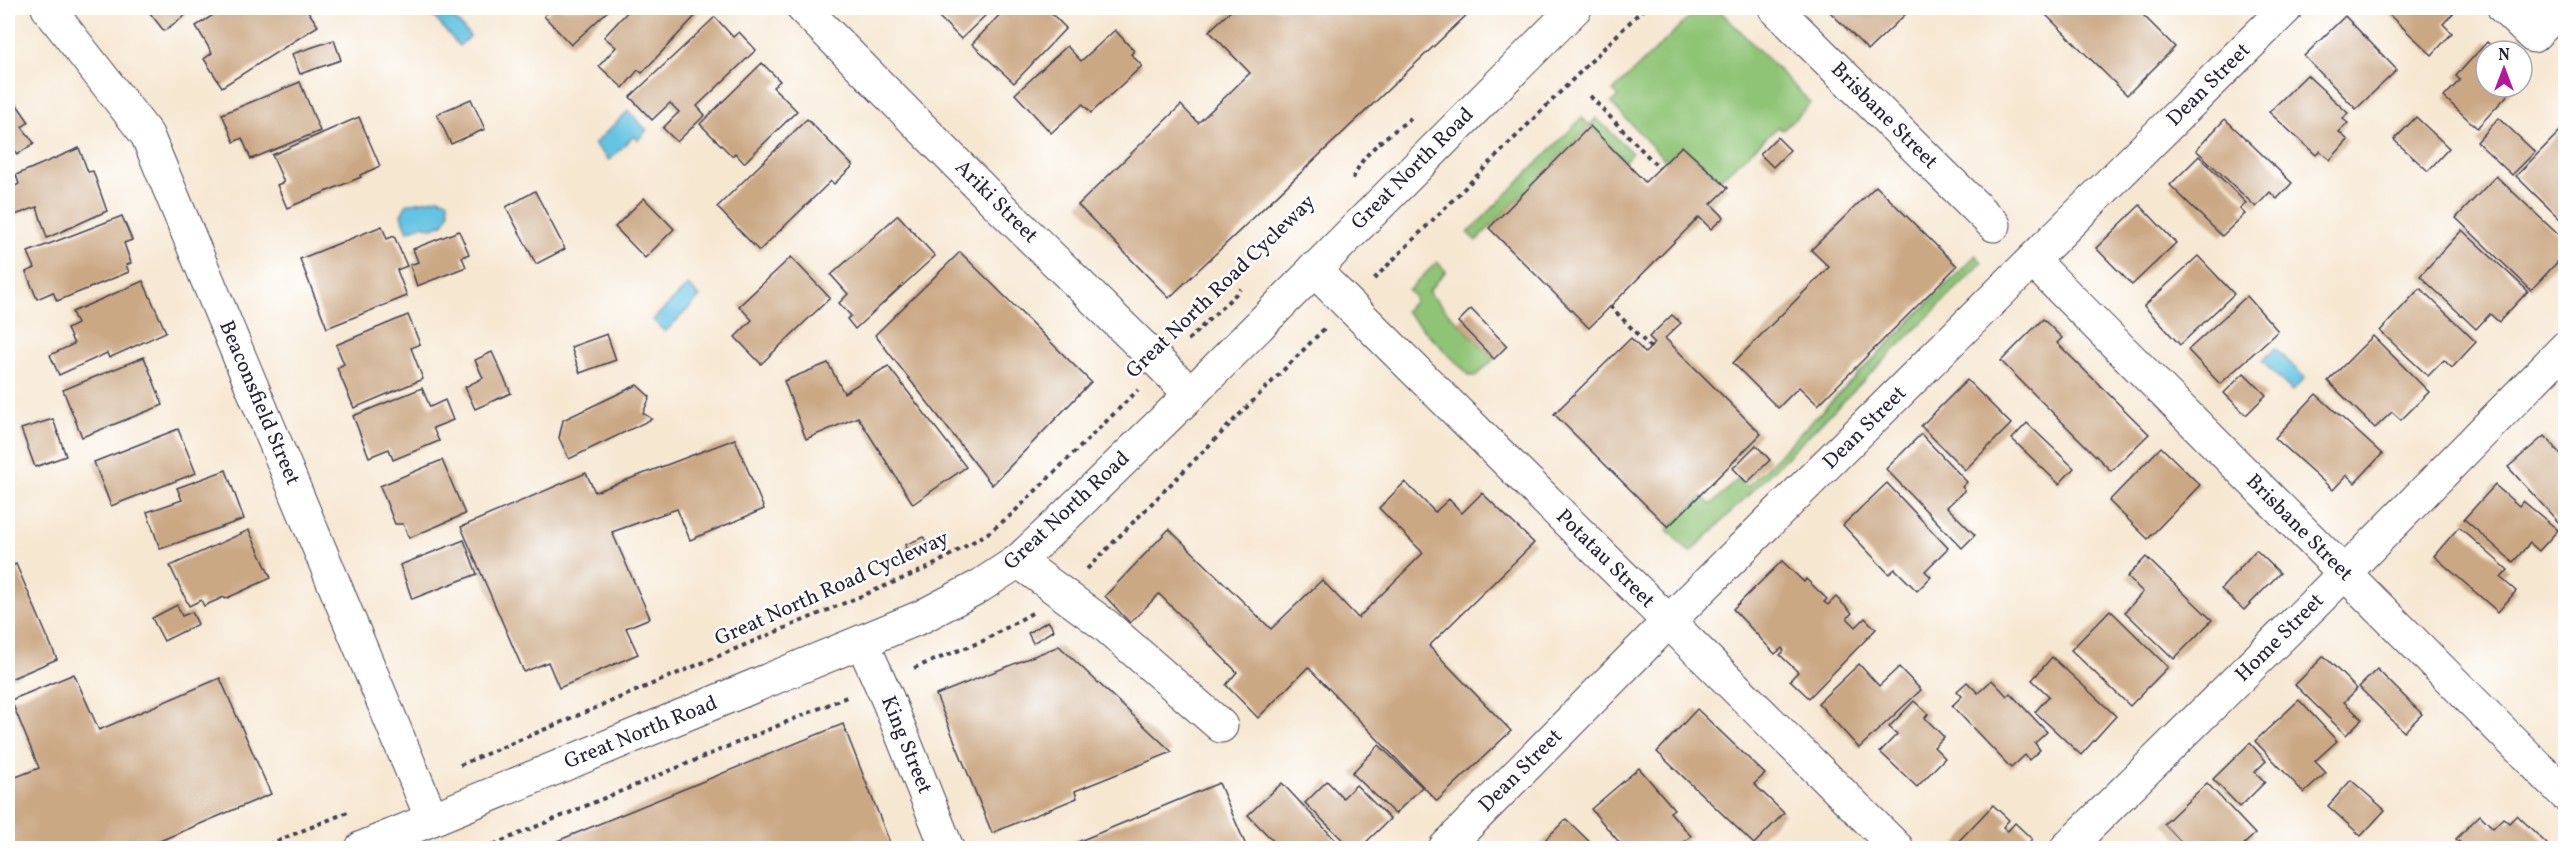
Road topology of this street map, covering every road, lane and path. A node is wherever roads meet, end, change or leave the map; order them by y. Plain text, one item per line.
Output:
1 (48, 8) edge
2 (803, 8) edge
3 (1575, 8) edge
4 (1775, 8) edge
5 (2286, 8) edge
6 (2504, 8) edge
7 (2562, 8) edge
8 (1590, 96) dead end
9 (1417, 112) dead end
10 (1659, 168) dead end
11 (1352, 181) dead end
12 (1994, 225) dead end
13 (2033, 261) junction
14 (1313, 269) junction
15 (1246, 284) dead end
16 (1610, 306) dead end
17 (2565, 347) edge
18 (1651, 348) dead end
19 (1161, 366) junction
20 (1191, 394) junction
21 (1018, 561) junction
22 (2344, 573) junction
23 (1668, 622) junction
24 (862, 642) junction
25 (1221, 726) dead end
26 (417, 784) junction
27 (2565, 795) edge
28 (354, 810) dead end
29 (432, 819) junction
30 (260, 849) edge
31 (362, 849) edge
32 (947, 849) edge
33 (1445, 849) edge
34 (1897, 849) edge
35 (2067, 849) edge

1 - 26 street, Beaconsfield Street
2 - 19 street, Ariki Street
3 - 14 street, Great North Road
4 - 12 street, Brisbane Street
5 - 13 street, Dean Street
6 - 7 street
8 - 10 path
9 - 11 path
13 - 22 street, Brisbane Street
13 - 23 street, Dean Street
14 - 20 street, Great North Road
14 - 23 street, Potatau Street
15 - 19 path, Great North Road Cycleway
16 - 18 path
17 - 22 street, Home Street
19 - 20 street, Ariki Street
19 - 26 path, Great North Road Cycleway
20 - 21 street, Great North Road
21 - 24 street, Great North Road
21 - 25 street
22 - 27 street, Brisbane Street
22 - 35 street, Home Street
23 - 33 street, Dean Street
23 - 34 street, Potatau Street
24 - 29 street, Great North Road
24 - 32 street, King Street
26 - 29 street, Beaconsfield Street
28 - 30 path
29 - 31 street, Great North Road

